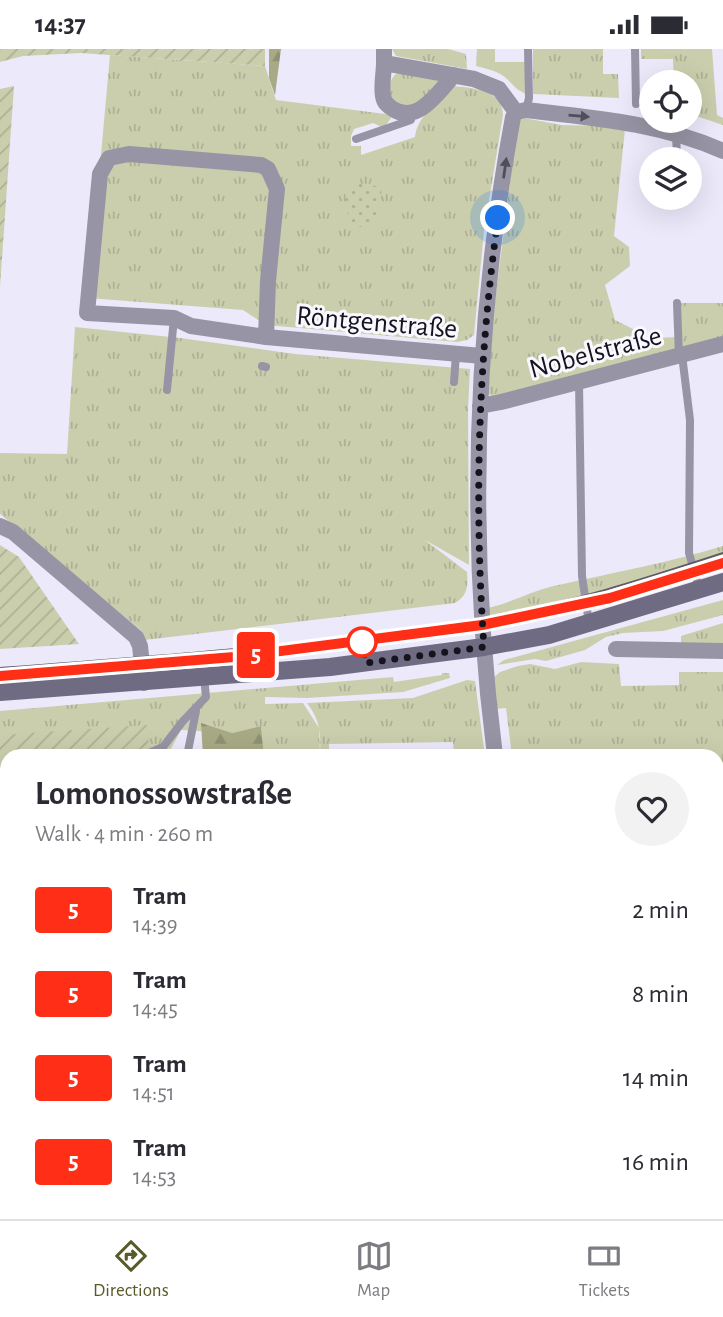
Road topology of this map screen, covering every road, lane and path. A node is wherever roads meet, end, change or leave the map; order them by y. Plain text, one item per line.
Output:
1 (527, 49) edge
2 (635, 49) edge
3 (384, 56) edge
4 (454, 75) junction
5 (636, 104) dead end
6 (521, 111) junction
7 (411, 115) junction
8 (676, 134) junction
9 (356, 139) dead end
10 (677, 147) edge
11 (723, 151) edge
12 (677, 303) dead end
13 (174, 318) junction
14 (267, 337) junction
15 (723, 344) edge
16 (456, 354) junction
17 (482, 356) junction
18 (680, 356) junction
19 (454, 382) dead end
20 (579, 382) junction
21 (167, 390) dead end
22 (480, 406) junction
23 (0, 526) edge
24 (723, 582) edge
25 (700, 589) junction
26 (589, 623) junction
27 (484, 647) junction
28 (616, 649) dead end
29 (723, 651) edge
30 (204, 677) junction
31 (144, 683) junction
32 (0, 692) edge
33 (197, 708) junction
34 (158, 749) edge
35 (188, 749) edge
36 (494, 749) edge

1 - 6 lane
2 - 5 lane
3 - 4 street
3 - 7 street
4 - 6 street
4 - 7 street
6 -> 8 street
17 -> 6 street
7 - 9 lane
8 - 10 lane
8 - 11 street
12 - 18 lane
13 - 14 street, Röntgenstraße
13 - 14 street, Röntgenstraße
13 - 21 lane
14 - 16 street, Röntgenstraße
15 - 18 street, Nobelstraße
16 - 17 street, Röntgenstraße
16 - 19 lane
17 - 22 street
18 - 20 street, Nobelstraße
18 - 25 lane
20 - 22 street, Nobelstraße
20 - 26 lane
22 - 27 street
23 - 31 street
24 - 25 main road
25 - 26 main road
26 - 27 main road
27 - 30 main road
27 - 36 street
28 - 29 street
30 - 31 main road
30 - 33 lane
31 - 32 main road
33 - 34 lane
33 - 35 lane

